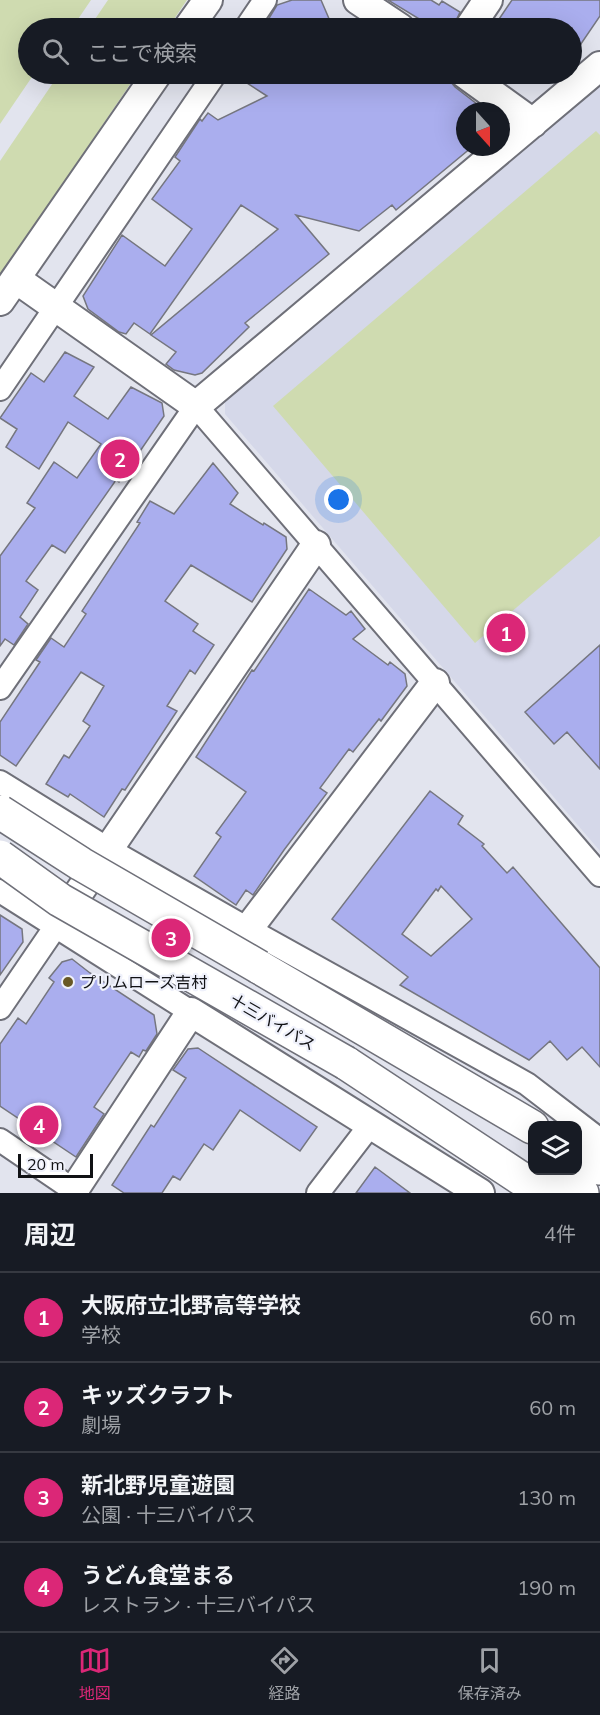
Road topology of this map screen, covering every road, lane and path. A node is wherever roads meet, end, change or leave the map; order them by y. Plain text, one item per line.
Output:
1 (208, 0) edge
2 (265, 0) edge
3 (358, 0) edge
4 (488, 0) edge
5 (195, 18) edge
6 (253, 18) edge
7 (385, 18) edge
8 (476, 18) edge
9 (600, 66) edge
10 (582, 81) edge
11 (150, 84) edge
12 (208, 84) edge
13 (479, 84) edge
14 (579, 84) edge
15 (533, 123) junction
16 (8, 290) edge
17 (56, 307) junction
18 (0, 389) edge
19 (196, 406) junction
20 (316, 545) junction
21 (435, 683) junction
22 (0, 688) edge
23 (0, 782) edge
24 (0, 813) edge
25 (108, 849) junction
26 (0, 857) edge
27 (600, 875) edge
28 (0, 891) edge
29 (56, 926) junction
30 (248, 929) junction
31 (0, 1008) edge
32 (191, 1012) junction
33 (346, 1063) junction
34 (372, 1124) junction
35 (528, 1125) edge
36 (0, 1140) edge
37 (600, 1140) edge
38 (582, 1156) edge
39 (528, 1159) edge
40 (600, 1168) edge
41 (555, 1175) edge
42 (76, 1192) edge
43 (318, 1193) edge
44 (480, 1193) edge
45 (543, 1193) edge
46 (582, 1193) edge

1 - 5 street
2 - 6 street
3 - 7 street
4 - 8 street
9 - 10 street
11 - 16 street
12 - 17 street
13 - 15 street
14 - 15 street
15 - 19 street
16 - 17 street
17 - 18 street
17 - 19 street
19 - 20 street
19 - 22 street
20 - 21 street
20 - 25 street
21 - 27 street
21 - 30 street
23 - 25 street
24 - 35 highway, bridge
25 - 29 street
25 - 30 street
26 - 33 highway, 十三バイパス, bridge
28 - 29 street
29 - 31 street
29 - 32 street
30 - 37 street
32 - 34 street
32 - 42 street
33 - 39 highway
33 - 45 highway, 十三バイパス
34 - 43 street
34 - 44 street
36 - 42 street
38 - 40 highway
41 - 46 highway

